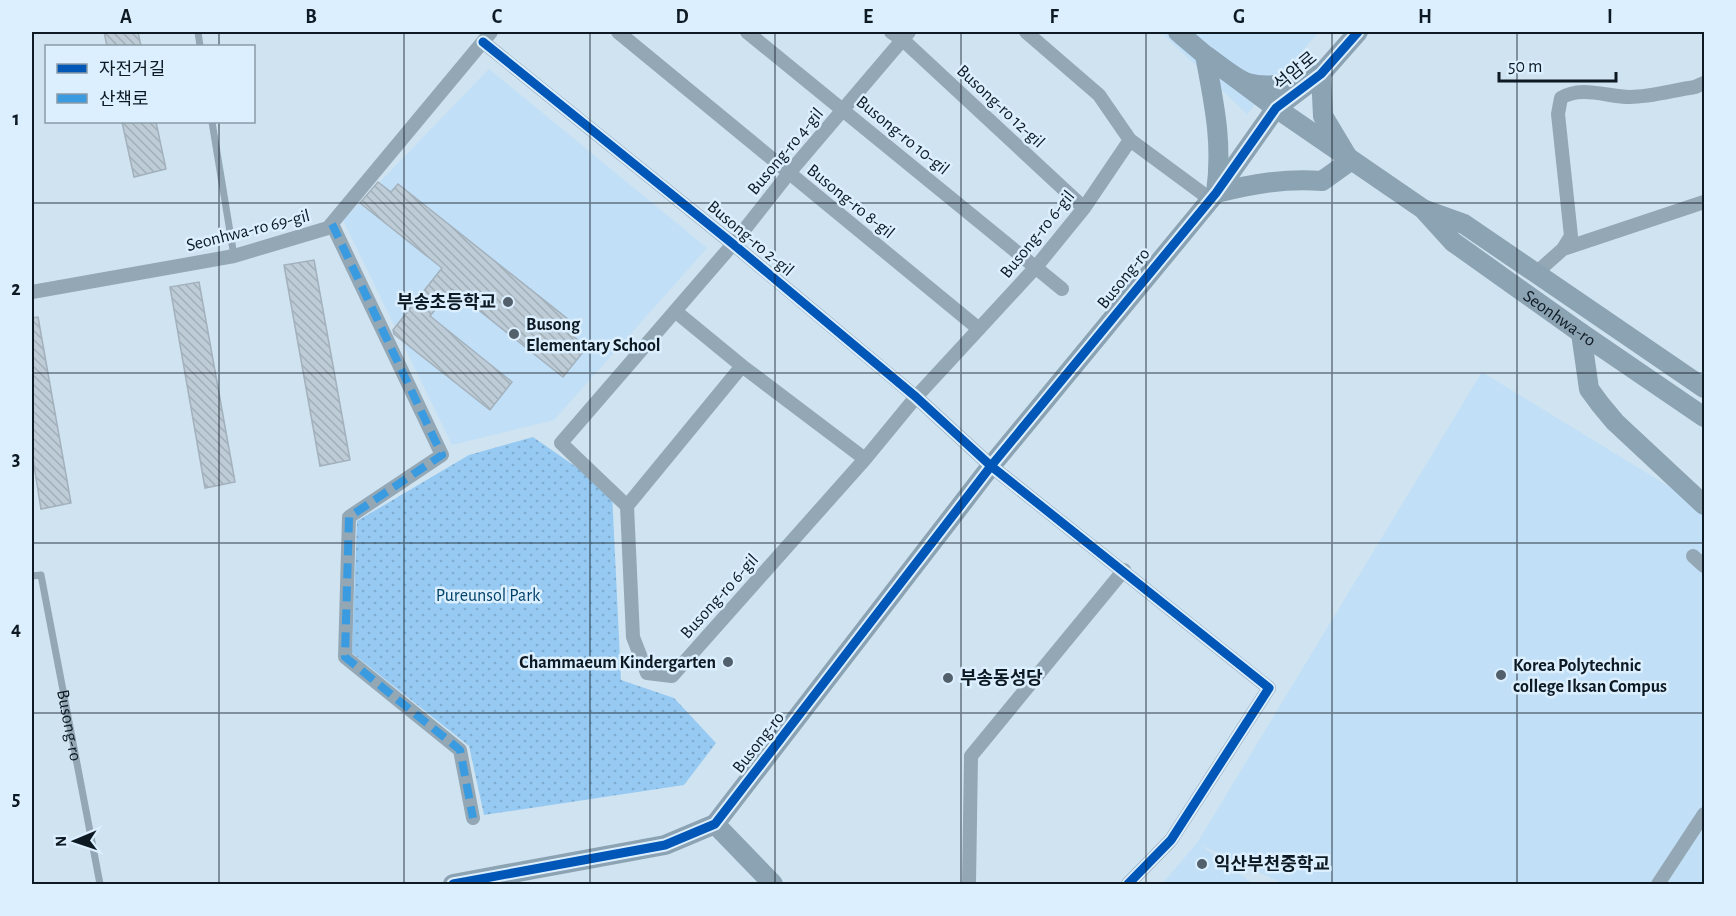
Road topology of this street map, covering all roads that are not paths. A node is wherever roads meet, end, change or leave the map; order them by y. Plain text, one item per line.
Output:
1 (618, 32) edge
2 (747, 32) edge
3 (1026, 32) edge
4 (1179, 32) edge
5 (1358, 32) edge
6 (901, 34) edge
7 (487, 37) edge
8 (1205, 55) junction
9 (1321, 74) junction
10 (1704, 83) edge
11 (1276, 108) junction
12 (843, 109) junction
13 (212, 123) edge
14 (1130, 140) junction
15 (1350, 161) junction
16 (789, 173) junction
17 (1213, 196) junction
18 (1704, 202) edge
19 (1084, 208) junction
20 (1423, 209) junction
21 (332, 224) junction
22 (733, 244) junction
23 (1563, 249) junction
24 (234, 256) junction
25 (1036, 267) junction
26 (1536, 273) junction
27 (1062, 290) dead end
28 (32, 292) edge
29 (675, 311) junction
30 (979, 329) junction
31 (1581, 333) junction
32 (742, 366) junction
33 (1704, 388) edge
34 (916, 398) junction
35 (1704, 417) edge
36 (865, 459) junction
37 (992, 466) junction
38 (1704, 505) edge
39 (627, 506) junction
40 (1693, 556) dead end
41 (1704, 566) edge
42 (1124, 570) junction
43 (32, 576) edge
44 (1704, 814) edge
45 (473, 818) dead end
46 (715, 824) junction
47 (100, 885) edge
48 (453, 885) edge
49 (773, 885) edge
50 (969, 885) edge
51 (1128, 885) edge
52 (1658, 885) edge

1 - 16 street, Busong-ro 8-gil
2 - 12 street, Busong-ro 10-gil
3 - 14 street
4 - 8 street, Seonhwa-ro
5 - 9 street, 석암로
6 - 12 street, Busong-ro 4-gil
6 - 19 street, Busong-ro 12-gil
7 - 21 street, Seonhwa-ro 69-gil
7 - 22 street, Busong-ro 2-gil
8 - 9 street
8 - 11 street, Seonhwa-ro
8 - 17 street
9 - 11 street, 석암로
9 - 15 street
10 - 23 street
11 - 15 street, Seonhwa-ro
11 - 17 street, Busong-ro
12 - 16 street, Busong-ro 4-gil
12 - 25 street, Busong-ro 10-gil
13 - 24 lane
14 - 17 street
14 - 19 street, Busong-ro 6-gil
15 - 17 street
15 - 20 street, Seonhwa-ro
16 - 22 street, Busong-ro 4-gil
16 - 30 street, Busong-ro 8-gil
17 - 37 street, Busong-ro
18 - 23 street
19 - 25 street, Busong-ro 6-gil
20 - 26 street, Seonhwa-ro
20 - 31 street, Seonhwa-ro
21 - 24 street, Seonhwa-ro 69-gil
21 - 45 street
22 - 29 street, Busong-ro 4-gil
22 - 34 street, Busong-ro 2-gil
23 - 26 street
24 - 28 street, Seonhwa-ro 69-gil
25 - 27 street, Busong-ro 10-gil
25 - 30 street, Busong-ro 6-gil
26 - 33 street, Seonhwa-ro
29 - 32 street
29 - 39 street, Busong-ro 4-gil
30 - 34 street, Busong-ro 6-gil
31 - 35 street, Seonhwa-ro
31 - 38 street
32 - 36 street
32 - 39 street
34 - 36 street, Busong-ro 6-gil
34 - 37 street, Busong-ro 2-gil
36 - 39 street, Busong-ro 6-gil
37 - 42 street
37 - 46 street, Busong-ro
40 - 41 street
42 - 50 street
42 - 51 street
43 - 47 lane, Busong-ro
44 - 52 street
46 - 48 street, Busong-ro
46 - 49 street

